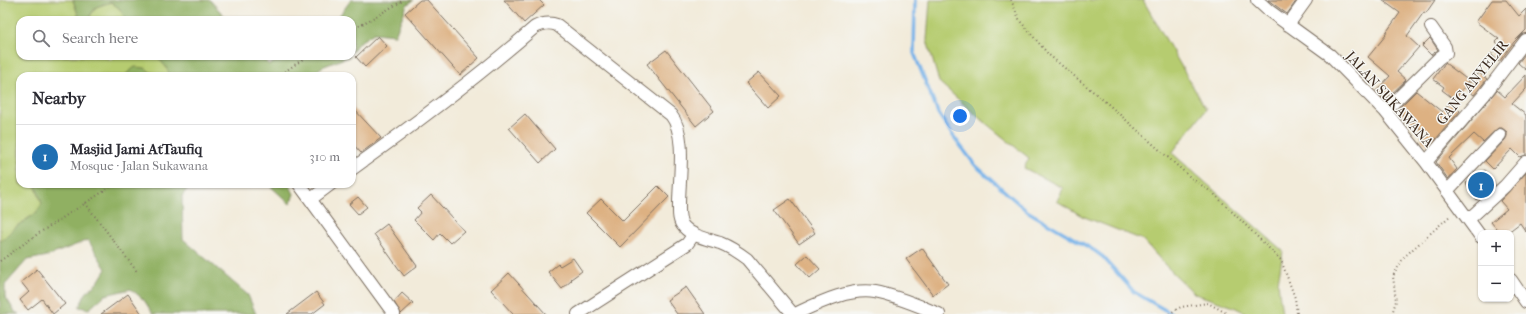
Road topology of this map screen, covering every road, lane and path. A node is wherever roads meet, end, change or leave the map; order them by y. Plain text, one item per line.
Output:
1 (404, 0) edge
2 (1011, 0) edge
3 (1257, 0) edge
4 (1306, 0) edge
5 (1288, 25) junction
6 (1430, 27) dead end
7 (356, 28) edge
8 (1526, 40) edge
9 (302, 60) edge
10 (284, 72) edge
11 (1385, 111) junction
12 (1500, 135) dead end
13 (1426, 162) junction
14 (1526, 162) edge
15 (356, 166) edge
16 (109, 188) edge
17 (302, 188) edge
18 (325, 188) edge
19 (1447, 191) junction
20 (310, 199) junction
21 (85, 204) junction
22 (1459, 207) junction
23 (1469, 219) junction
24 (1478, 232) edge
25 (694, 234) junction
26 (0, 261) edge
27 (138, 274) dead end
28 (1514, 284) edge
29 (1526, 302) edge
30 (394, 314) edge
31 (578, 314) edge
32 (794, 314) edge
33 (939, 314) edge
34 (1169, 314) edge
35 (1228, 314) edge
36 (1297, 314) edge
37 (1392, 314) edge

1 - 7 path
2 - 36 path
3 - 5 street, JALAN SUKAWANA
4 - 5 street
5 - 11 street, JALAN SUKAWANA
6 - 11 street
8 - 13 street, GANG ANYELIR
9 - 10 path
11 - 13 street, JALAN SUKAWANA
12 - 19 street
13 - 19 street, JALAN SUKAWANA
14 - 23 street
15 - 25 street
16 - 21 path
17 - 20 street
18 - 20 street
19 - 22 street, JALAN SUKAWANA
20 - 30 street
21 - 26 path
21 - 27 path
22 - 23 street, JALAN SUKAWANA
22 - 37 path
23 - 24 street, JALAN SUKAWANA
25 - 31 street
25 - 32 street
28 - 29 street
32 - 33 street
34 - 35 path

